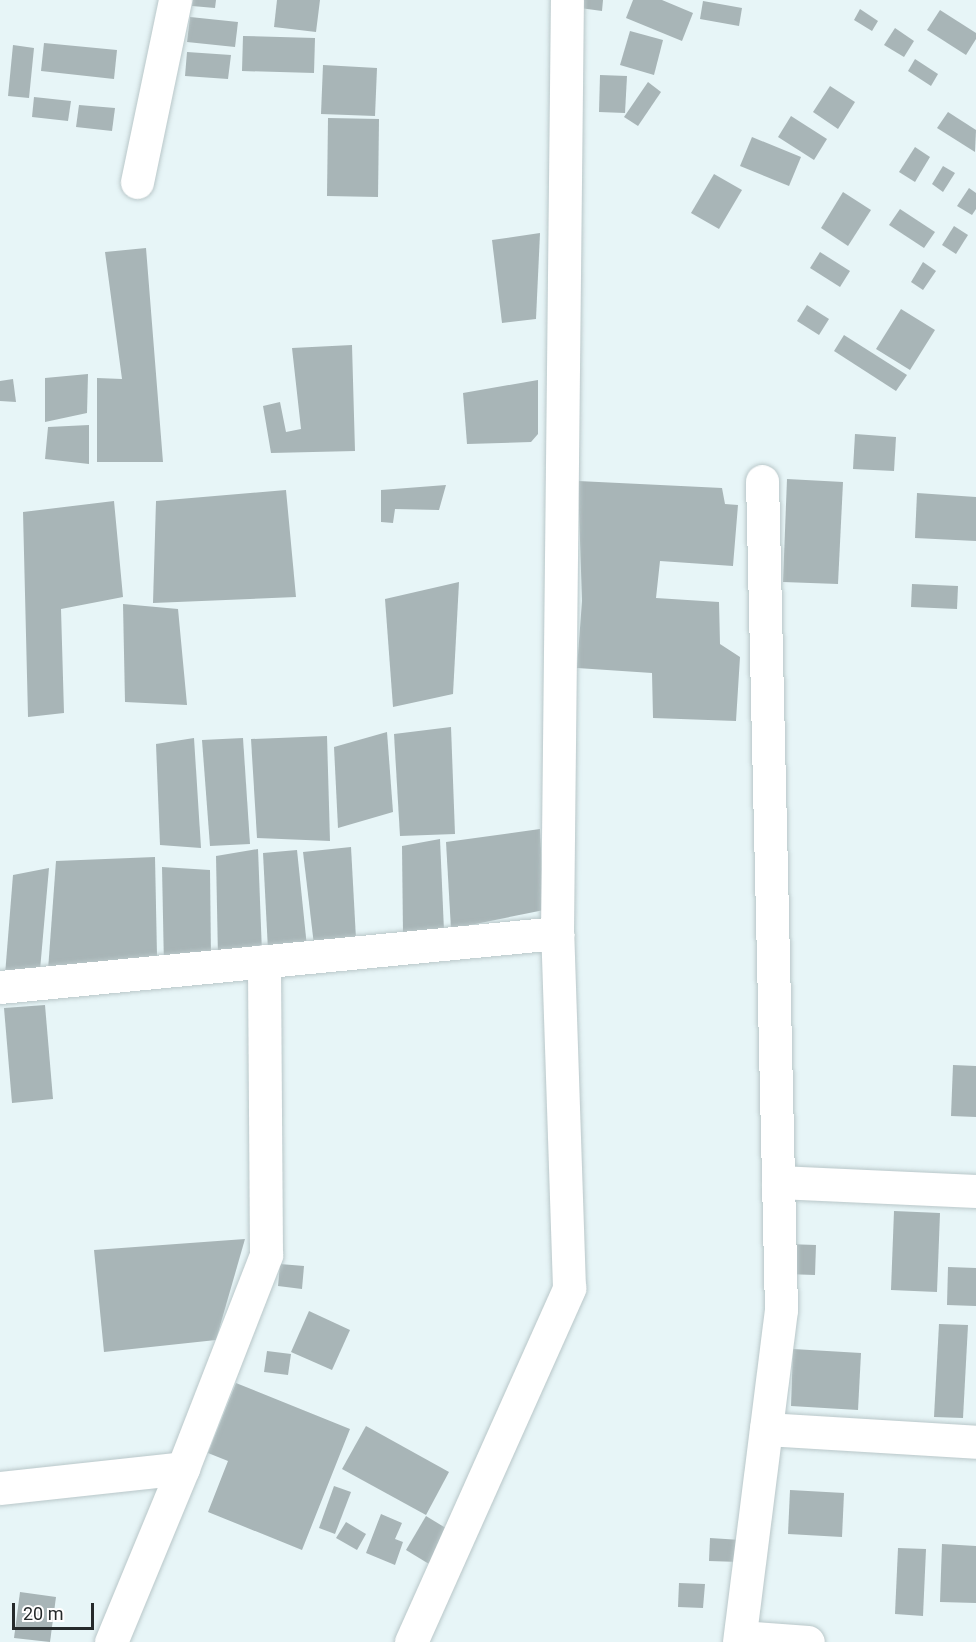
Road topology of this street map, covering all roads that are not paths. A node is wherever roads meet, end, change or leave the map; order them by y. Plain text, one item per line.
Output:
1 (175, 0) edge
2 (567, 0) edge
3 (137, 182) dead end
4 (762, 481) dead end
5 (557, 933) junction
6 (264, 961) junction
7 (0, 987) edge
8 (778, 1182) junction
9 (976, 1191) edge
10 (766, 1429) junction
11 (976, 1442) edge
12 (183, 1468) junction
13 (0, 1488) edge
14 (739, 1640) edge
15 (111, 1642) edge
16 (411, 1642) edge
17 (808, 1642) edge

1 - 3 street
2 - 5 street
4 - 8 street
5 - 6 street
5 - 16 street
6 - 7 street
6 - 12 street
8 - 9 street
8 - 10 street
10 - 11 street
10 - 14 street
12 - 13 street
12 - 15 street
14 - 17 street

